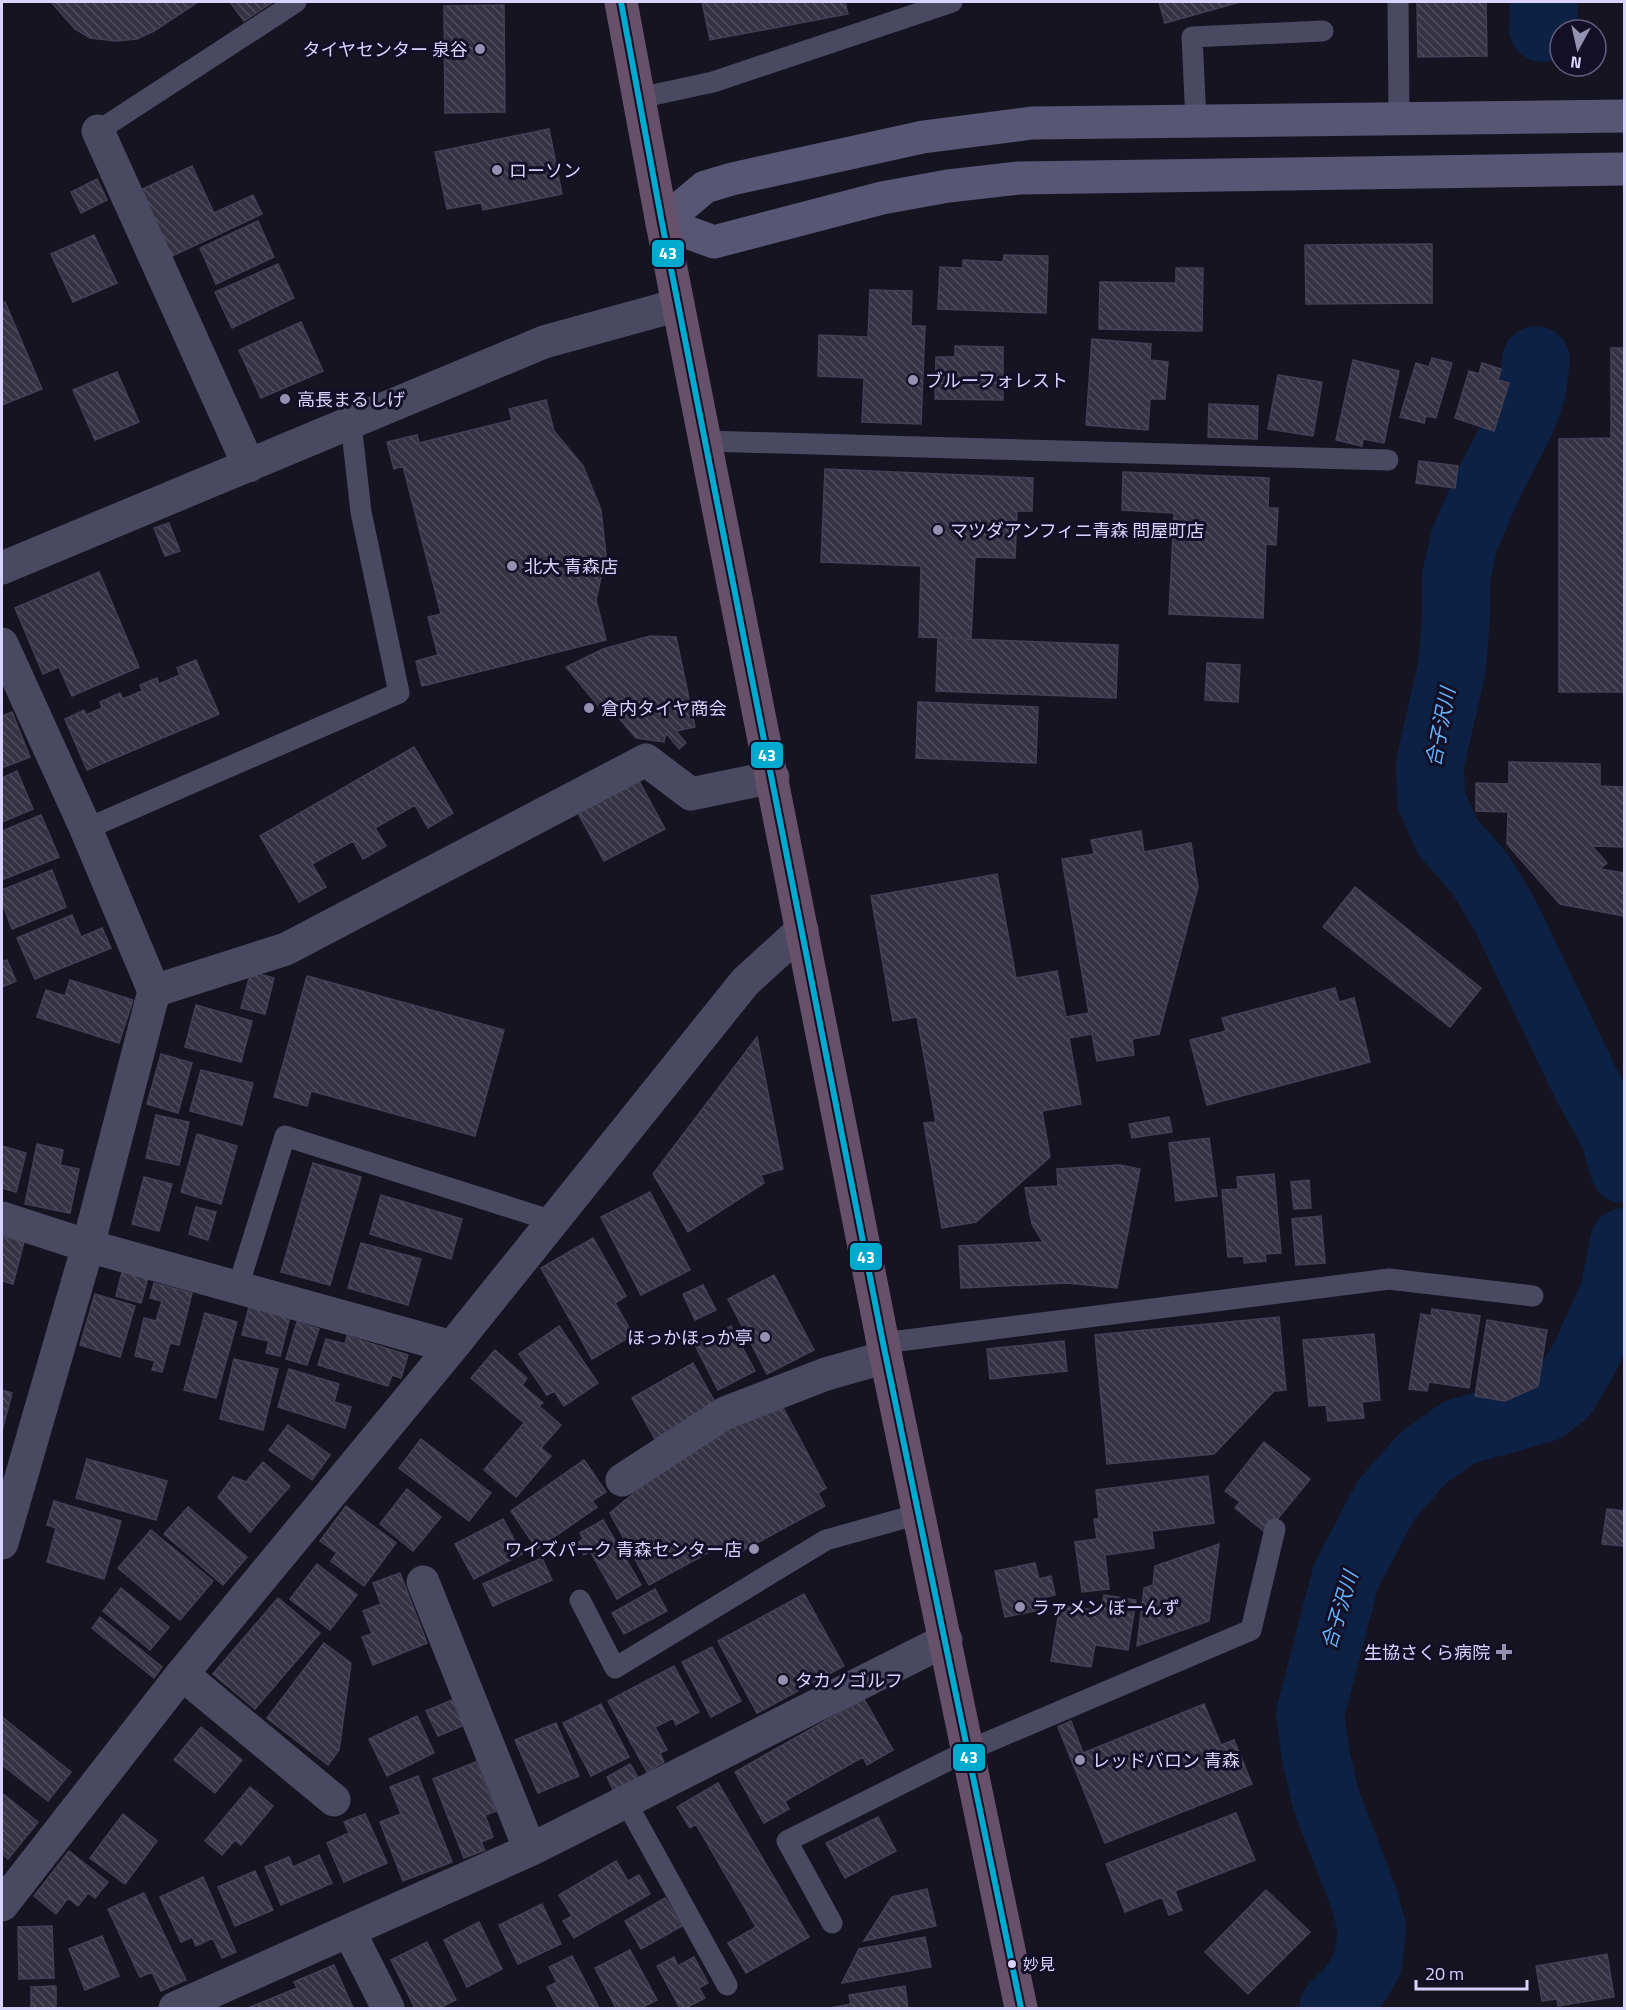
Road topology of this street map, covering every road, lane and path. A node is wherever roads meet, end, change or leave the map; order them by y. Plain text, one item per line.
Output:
1 (296, 2) edge
2 (621, 2) edge
3 (952, 2) edge
4 (1398, 2) edge
5 (1323, 31) dead end
6 (639, 98) junction
7 (1624, 116) edge
8 (1399, 118) junction
9 (1196, 121) junction
10 (98, 131) joint
11 (1624, 169) edge
12 (662, 223) junction
13 (678, 305) junction
14 (351, 423) junction
15 (705, 441) junction
16 (1388, 459) dead end
17 (249, 466) junction
18 (2, 568) edge
19 (2, 644) edge
20 (773, 777) junction
21 (86, 829) junction
22 (802, 930) junction
23 (154, 991) junction
24 (2, 1218) edge
25 (553, 1221) junction
26 (88, 1246) junction
27 (238, 1287) junction
28 (1533, 1296) dead end
29 (452, 1347) junction
30 (884, 1350) junction
31 (622, 1480) dead end
32 (919, 1514) junction
33 (1275, 1529) dead end
34 (2, 1544) edge
35 (423, 1582) dead end
36 (580, 1600) dead end
37 (946, 1640) junction
38 (182, 1674) junction
39 (969, 1750) junction
40 (334, 1800) dead end
41 (626, 1802) junction
42 (530, 1850) junction
43 (2, 1905) edge
44 (832, 1923) dead end
45 (350, 1933) junction
46 (727, 1985) dead end
47 (175, 2008) edge
48 (388, 2008) edge
49 (1022, 2008) edge

1 - 10 lane
2 - 6 highway
3 - 6 lane
4 - 8 lane
5 - 9 lane
6 - 12 highway
7 - 8 street
8 - 9 street
9 - 12 street
10 - 17 street
11 - 12 street
12 - 13 highway
13 - 14 street
13 - 15 highway
14 - 17 street
14 - 21 lane
15 - 16 lane
15 - 20 highway
17 - 18 street
19 - 21 street
20 - 22 highway
20 - 23 street
21 - 23 street
22 - 25 street
22 - 30 highway
23 - 26 street
24 - 26 street
25 - 27 lane
25 - 29 street
26 - 27 street
26 - 34 street
27 - 29 street
28 - 30 lane
29 - 38 street
30 - 31 street
30 - 32 highway
32 - 36 lane
32 - 37 highway
33 - 39 lane
35 - 42 street
37 - 39 highway
37 - 41 street
38 - 40 street
38 - 43 street
39 - 44 lane
39 - 49 highway
41 - 42 street
41 - 46 lane
42 - 45 street
45 - 47 street
45 - 48 street

